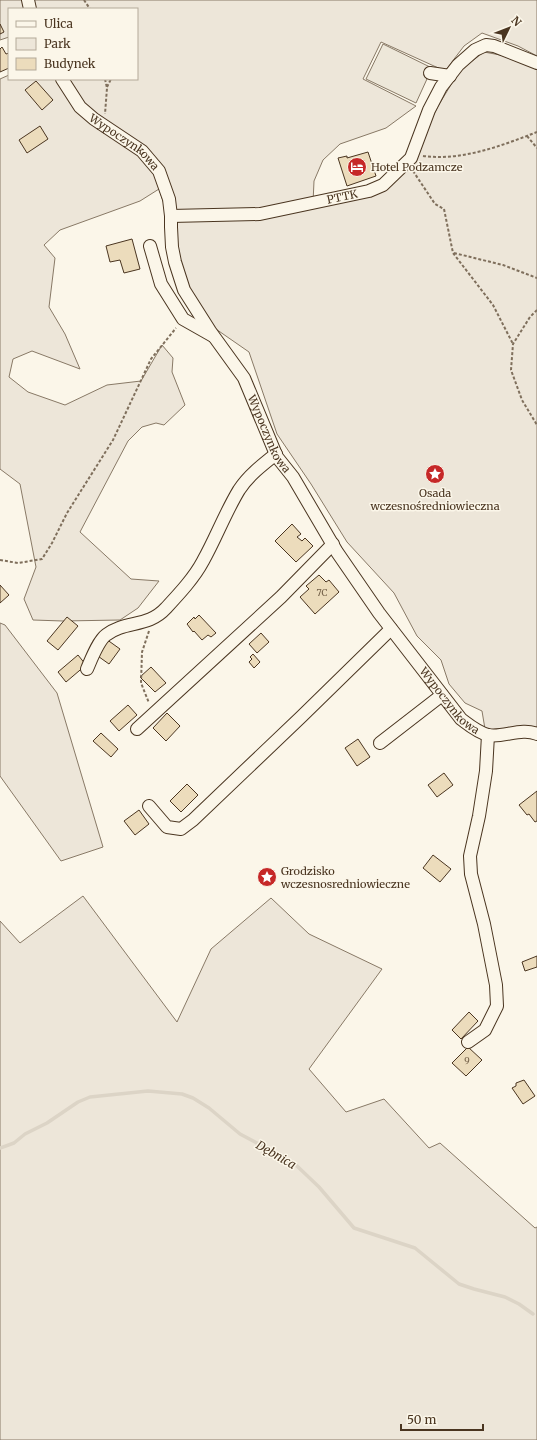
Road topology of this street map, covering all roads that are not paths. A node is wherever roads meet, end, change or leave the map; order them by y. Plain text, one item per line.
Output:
1 (537, 63) edge
2 (430, 73) dead end
3 (450, 76) junction
4 (63, 80) edge
5 (171, 216) junction
6 (150, 246) dead end
7 (214, 336) junction
8 (276, 454) junction
9 (332, 544) junction
10 (391, 629) junction
11 (87, 669) dead end
12 (442, 695) junction
13 (137, 729) dead end
14 (537, 734) edge
15 (488, 735) junction
16 (380, 743) dead end
17 (150, 806) dead end
18 (468, 1042) dead end

1 - 3 street, PTTK
2 - 3 street
3 - 5 street, PTTK
4 - 5 street, Wypoczynkowa
5 - 7 street, Wypoczynkowa
6 - 7 street
7 - 8 street, Wypoczynkowa
8 - 9 street, Wypoczynkowa
8 - 11 street
9 - 10 street, Wypoczynkowa
9 - 13 street
10 - 12 street, Wypoczynkowa
10 - 17 street
12 - 15 street, Wypoczynkowa
12 - 16 street
14 - 15 street, Wypoczynkowa
15 - 18 street

